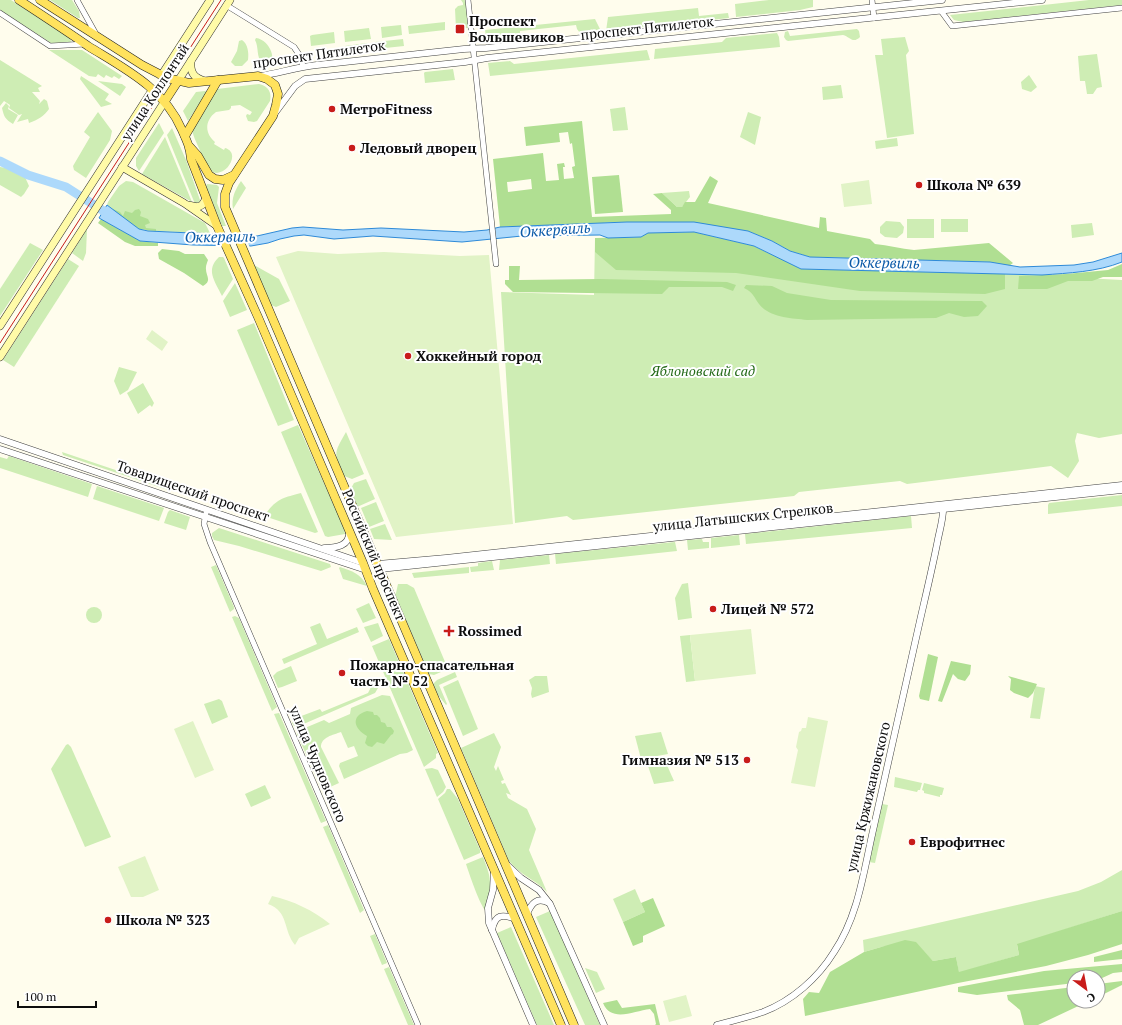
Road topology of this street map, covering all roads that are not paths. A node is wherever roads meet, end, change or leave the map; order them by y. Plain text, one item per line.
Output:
1 (19, 0) edge
2 (40, 0) edge
3 (77, 0) edge
4 (210, 0) edge
5 (468, 0) edge
6 (872, 0) edge
7 (942, 0) edge
8 (1042, 0) edge
9 (924, 1) edge
10 (228, 3) edge
11 (873, 7) junction
12 (1122, 8) edge
13 (941, 11) junction
14 (0, 13) edge
15 (874, 18) junction
16 (98, 37) junction
17 (86, 44) junction
18 (473, 49) junction
19 (475, 60) junction
20 (191, 61) junction
21 (303, 66) junction
22 (161, 76) junction
23 (258, 76) junction
24 (218, 80) junction
25 (178, 81) junction
26 (207, 81) junction
27 (153, 89) junction
28 (165, 101) junction
29 (273, 116) junction
30 (185, 136) junction
31 (190, 147) junction
32 (122, 167) junction
33 (234, 175) junction
34 (206, 199) junction
35 (184, 203) junction
36 (217, 226) junction
37 (496, 264) dead end
38 (0, 326) edge
39 (0, 357) edge
40 (0, 439) edge
41 (0, 449) edge
42 (1122, 484) edge
43 (1122, 490) edge
44 (943, 507) junction
45 (207, 510) junction
46 (205, 517) junction
47 (349, 530) junction
48 (320, 548) junction
49 (365, 566) junction
50 (379, 567) junction
51 (506, 864) junction
52 (494, 869) junction
53 (550, 904) junction
54 (528, 918) junction
55 (517, 923) junction
56 (492, 930) junction
57 (418, 1025) edge
58 (533, 1025) edge
59 (561, 1025) edge
60 (574, 1025) edge
61 (604, 1025) edge
62 (717, 1025) edge

1 - 17 main road
2 - 16 main road
3 - 16 street
4 - 22 main road, улица Коллонтай
5 - 18 street
6 - 11 street
7 - 9 street, проспект Пятилеток
8 - 13 street, проспект Пятилеток
9 - 11 street, проспект Пятилеток
10 - 20 main road, улица Коллонтай
10 - 21 street
11 - 15 street
11 - 18 street, проспект Пятилеток
12 - 13 street
13 - 15 street, проспект Пятилеток
14 - 17 street
15 - 19 street, проспект Пятилеток
16 - 22 main road
17 - 27 main road
18 - 19 street
18 - 21 street, проспект Пятилеток
19 - 29 street, проспект Пятилеток
19 - 37 street
20 - 25 main road, улица Коллонтай
20 - 26 main road
21 - 23 street, проспект Пятилеток
22 - 25 main road
22 - 27 main road, улица Коллонтай
23 - 24 main road, проспект Пятилеток
23 - 29 main road
24 - 26 main road, проспект Пятилеток
24 - 30 main road
25 - 26 main road, проспект Пятилеток
25 - 28 main road, улица Коллонтай
27 - 28 main road
27 - 38 main road, улица Коллонтай
28 - 30 main road
28 - 32 main road, улица Коллонтай
29 - 33 main road
30 - 31 main road
31 - 33 main road
31 - 34 main road
32 - 35 main road
32 - 39 main road, улица Коллонтай
33 - 50 main road, Российский проспект
34 - 35 main road
34 - 36 main road
35 - 36 main road
36 - 47 main road, Российский проспект
40 - 45 street, Товарищеский проспект
41 - 46 street, Товарищеский проспект
42 - 44 street, улица Латышских Стрелков
43 - 44 street, улица Латышских Стрелков
44 - 50 street, улица Латышских Стрелков
44 - 62 street, улица Кржижановского
45 - 46 street, улица Чудновского
45 - 48 street, Товарищеский проспект
46 - 49 street, Товарищеский проспект
46 - 57 street, улица Чудновского
47 - 48 street
47 - 49 main road, Российский проспект
48 - 49 street, Товарищеский проспект
49 - 50 main road, улица Латышских Стрелков
49 - 52 main road, Российский проспект
50 - 51 main road, Российский проспект
51 - 53 street, Российский проспект
51 - 54 main road, Российский проспект
52 - 55 main road, Российский проспект
52 - 56 street, Российский проспект
53 - 54 street
53 - 61 street, Российский проспект
54 - 60 main road, Российский проспект
55 - 56 street
55 - 59 main road, Российский проспект
56 - 58 street, Российский проспект

